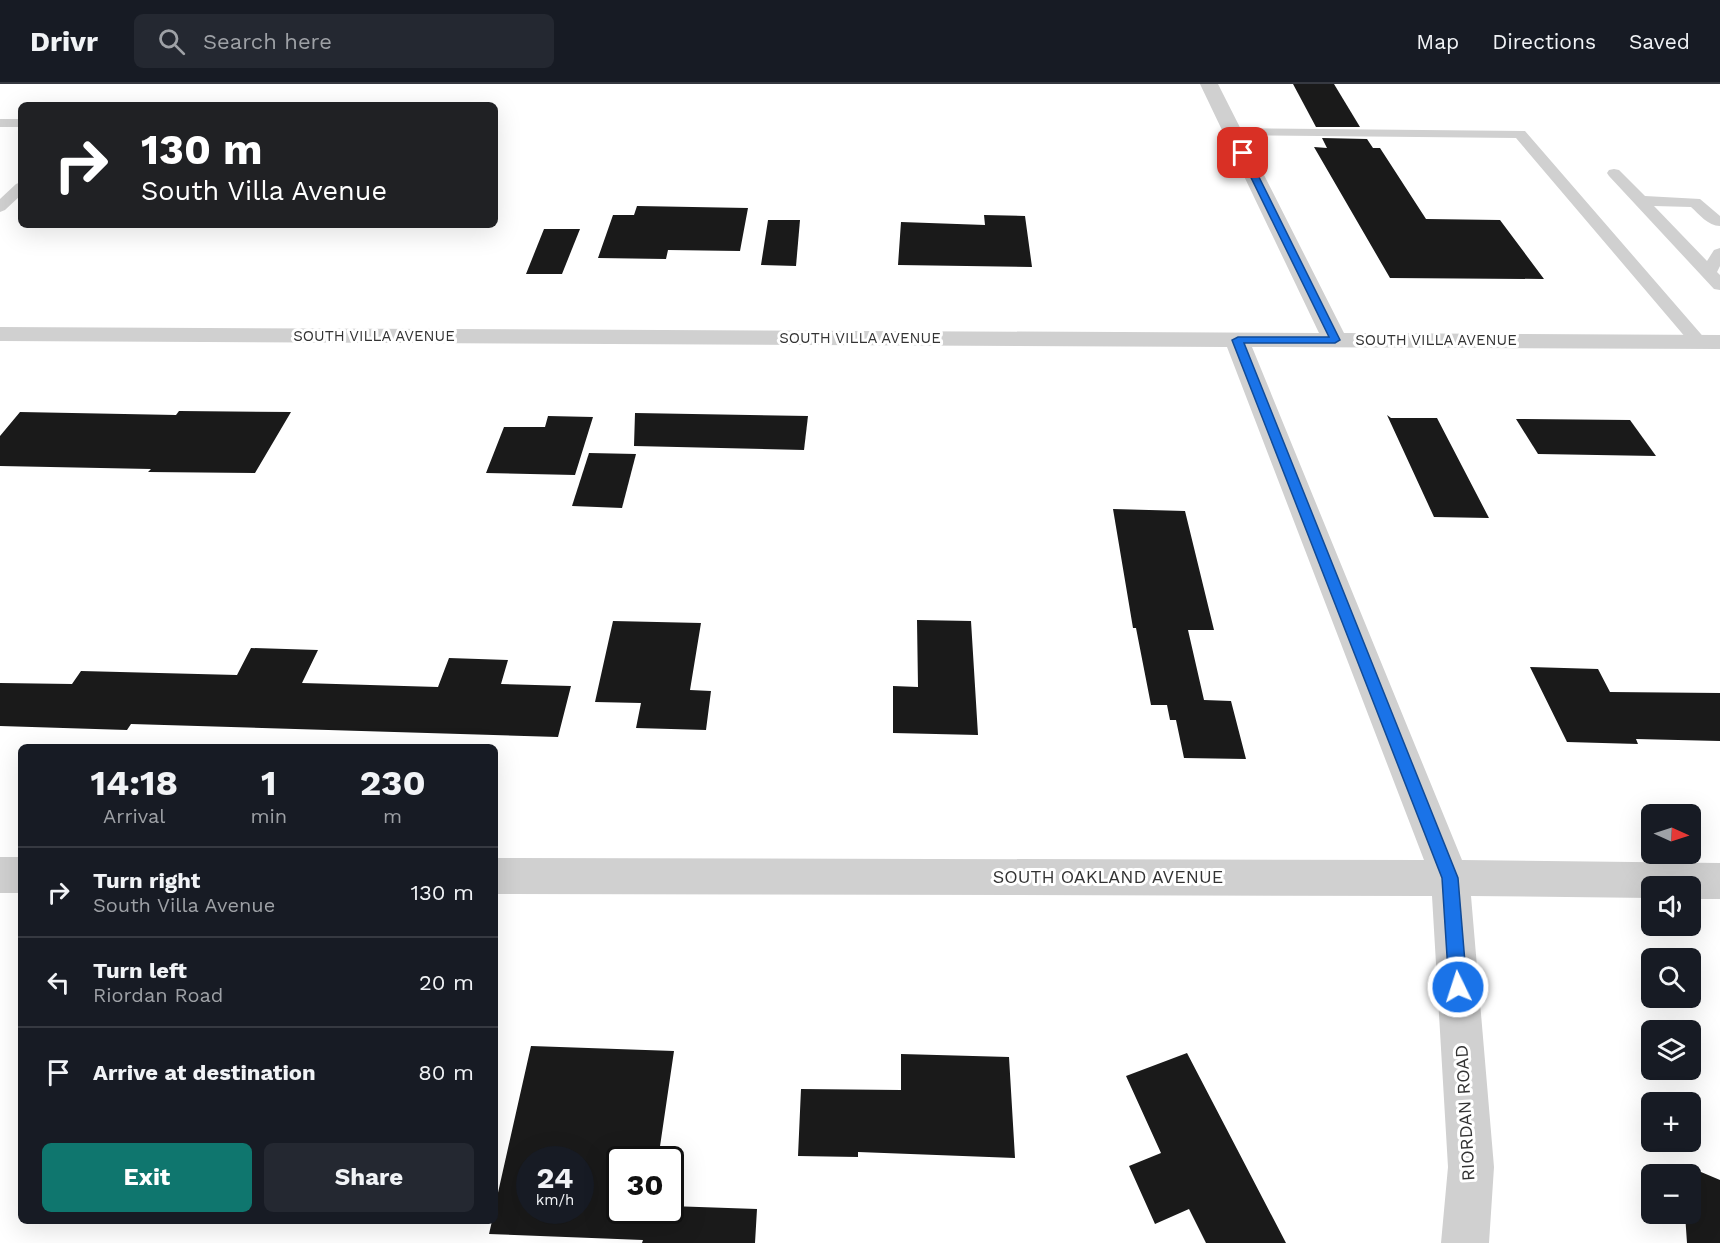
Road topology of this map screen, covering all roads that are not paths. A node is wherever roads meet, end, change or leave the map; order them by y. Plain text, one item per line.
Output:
1 (1209, 84) edge
2 (0, 123) edge
3 (18, 123) edge
4 (1233, 132) junction
5 (1614, 173) dead end
6 (18, 190) edge
7 (1641, 201) junction
8 (0, 207) edge
9 (1717, 222) dead end
10 (1720, 254) edge
11 (1708, 272) junction
12 (1720, 285) edge
13 (0, 334) edge
14 (1238, 340) junction
15 (1335, 340) junction
16 (1709, 341) edge
17 (0, 875) edge
18 (18, 875) edge
19 (498, 876) edge
20 (1450, 878) junction
21 (1720, 881) edge
22 (1465, 1243) edge

1 - 4 street
2 - 3 lane
4 - 15 street
4 - 16 lane
5 - 7 lane
6 - 8 lane
7 - 9 lane
7 - 11 lane
10 - 11 lane
11 - 12 lane
13 - 14 street, SOUTH VILLA AVENUE
14 - 15 street, SOUTH VILLA AVENUE
14 - 20 street, RIORDAN ROAD
15 - 16 street, SOUTH VILLA AVENUE
17 - 18 street
19 - 20 street, SOUTH OAKLAND AVENUE
20 - 21 street, SOUTH OAKLAND AVENUE
20 - 22 street, RIORDAN ROAD

